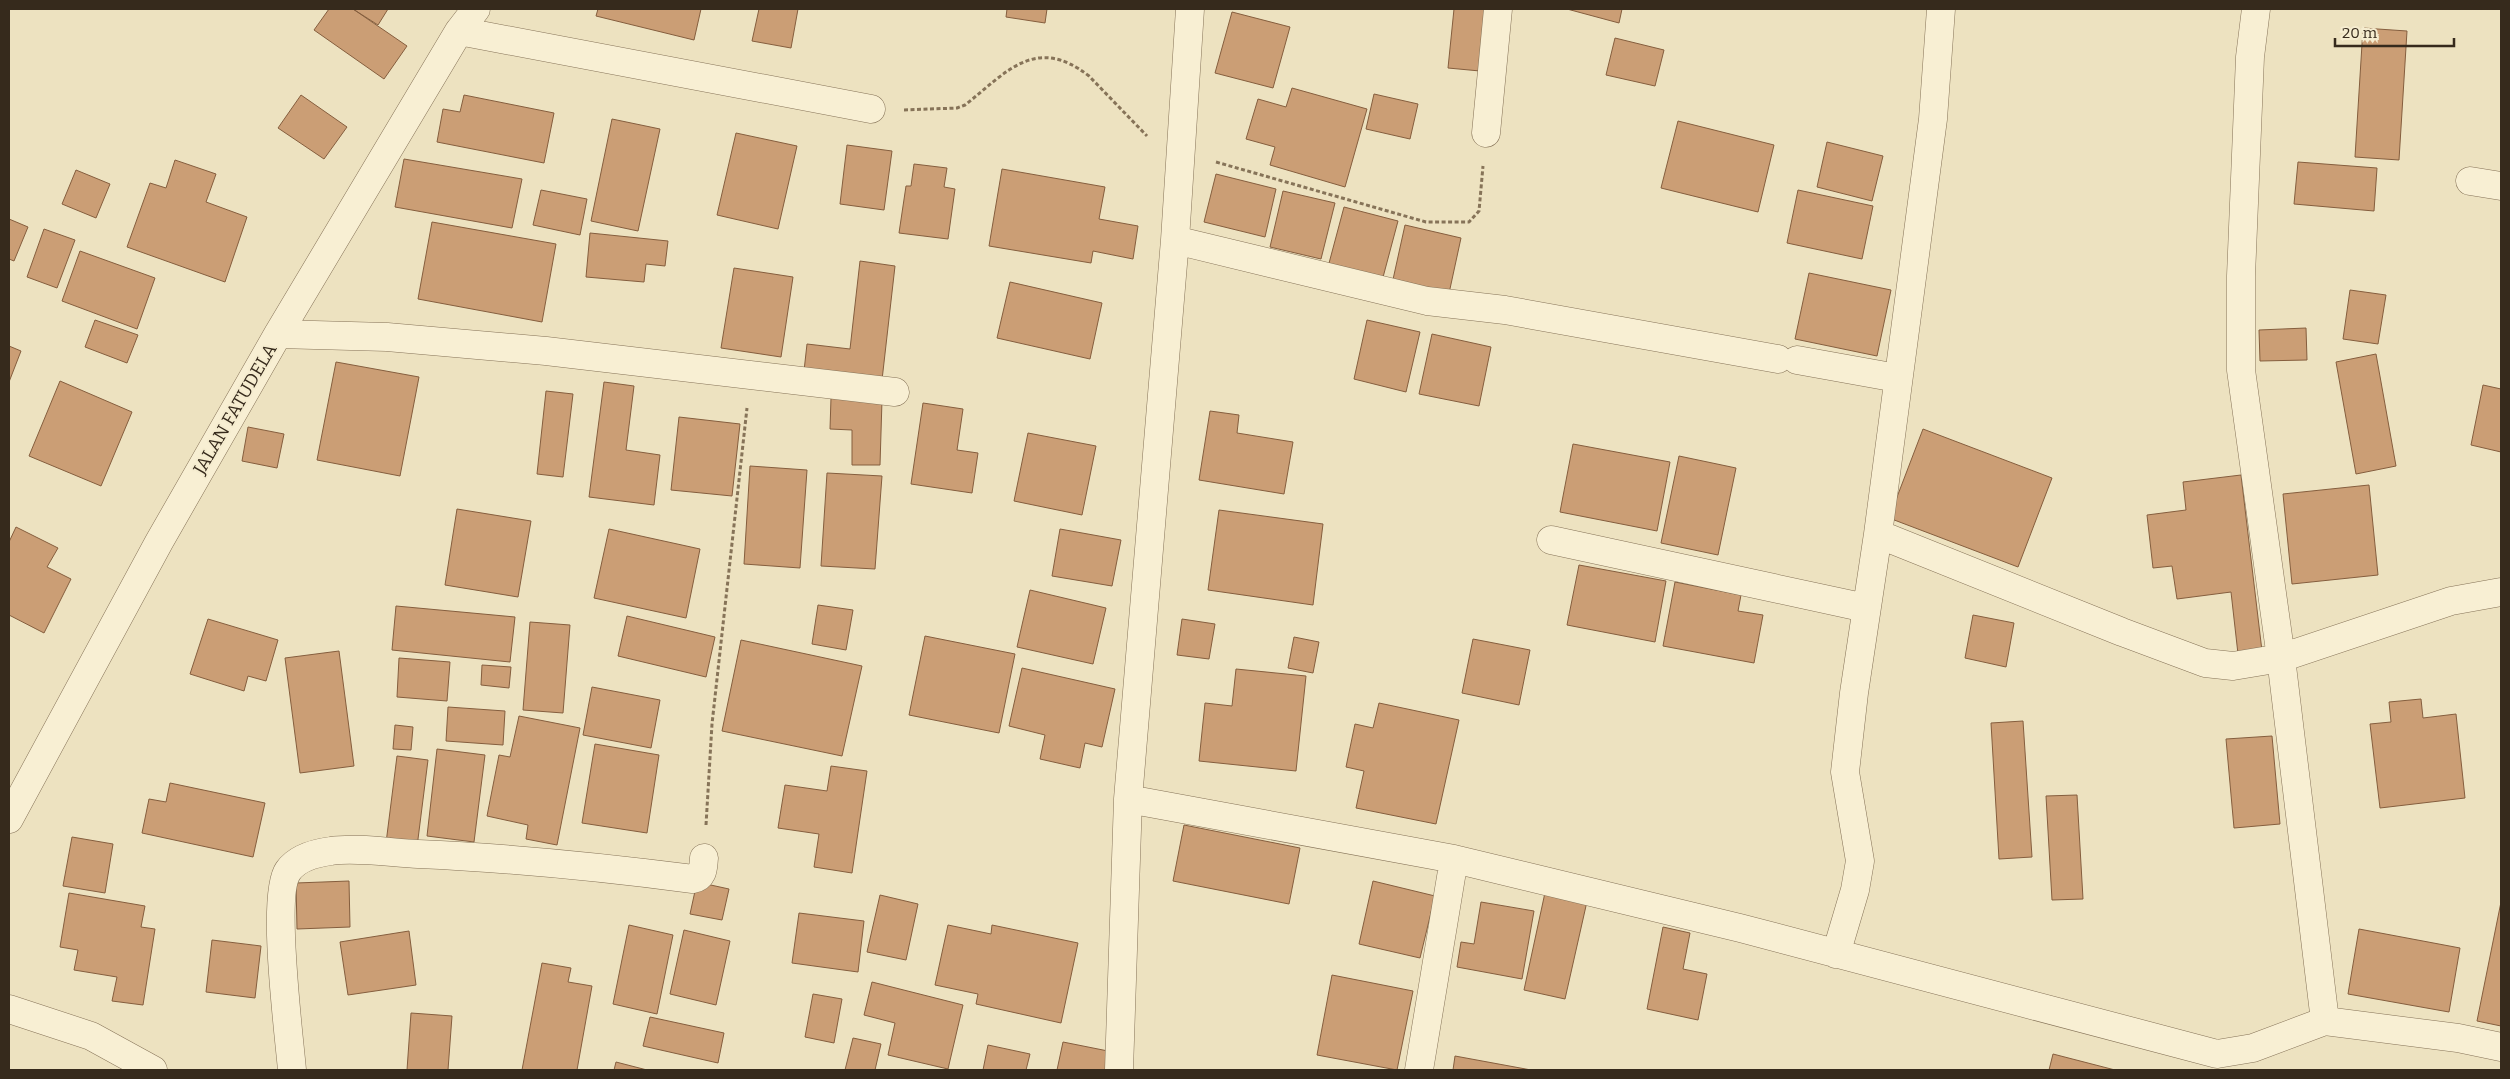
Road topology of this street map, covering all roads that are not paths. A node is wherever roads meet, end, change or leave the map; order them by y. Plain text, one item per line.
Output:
1 (476, 9) edge
2 (1190, 9) edge
3 (1498, 9) edge
4 (1941, 9) edge
5 (2256, 9) edge
6 (458, 31) junction
7 (871, 110) road end
8 (1486, 133) road end
9 (2470, 181) dead end
10 (2501, 186) edge
11 (1175, 240) junction
12 (278, 334) junction
13 (1898, 378) junction
14 (896, 392) dead end
15 (1878, 534) junction
16 (1551, 540) dead end
17 (2501, 592) edge
18 (1866, 608) junction
19 (2281, 658) junction
20 (1128, 799) junction
21 (9, 819) edge
22 (704, 858) road end
23 (1454, 859) junction
24 (1836, 954) junction
25 (9, 1008) edge
26 (2325, 1022) junction
27 (2501, 1048) edge
28 (153, 1070) edge
29 (292, 1070) edge
30 (1119, 1070) edge
31 (1419, 1070) edge

1 - 6 street, JALAN FATUDELA
2 - 11 street
3 - 8 street
4 - 13 street
5 - 19 street
6 - 7 street
6 - 12 street, JALAN FATUDELA
9 - 10 street
11 - 13 street
11 - 20 street
12 - 14 street
12 - 21 street, JALAN FATUDELA
13 - 15 street
15 - 18 street
15 - 19 street
16 - 18 street
17 - 19 street
18 - 24 street
19 - 26 street
20 - 23 street
20 - 30 street
22 - 29 street
23 - 24 street
23 - 31 street
24 - 26 street
25 - 28 street
26 - 27 street

